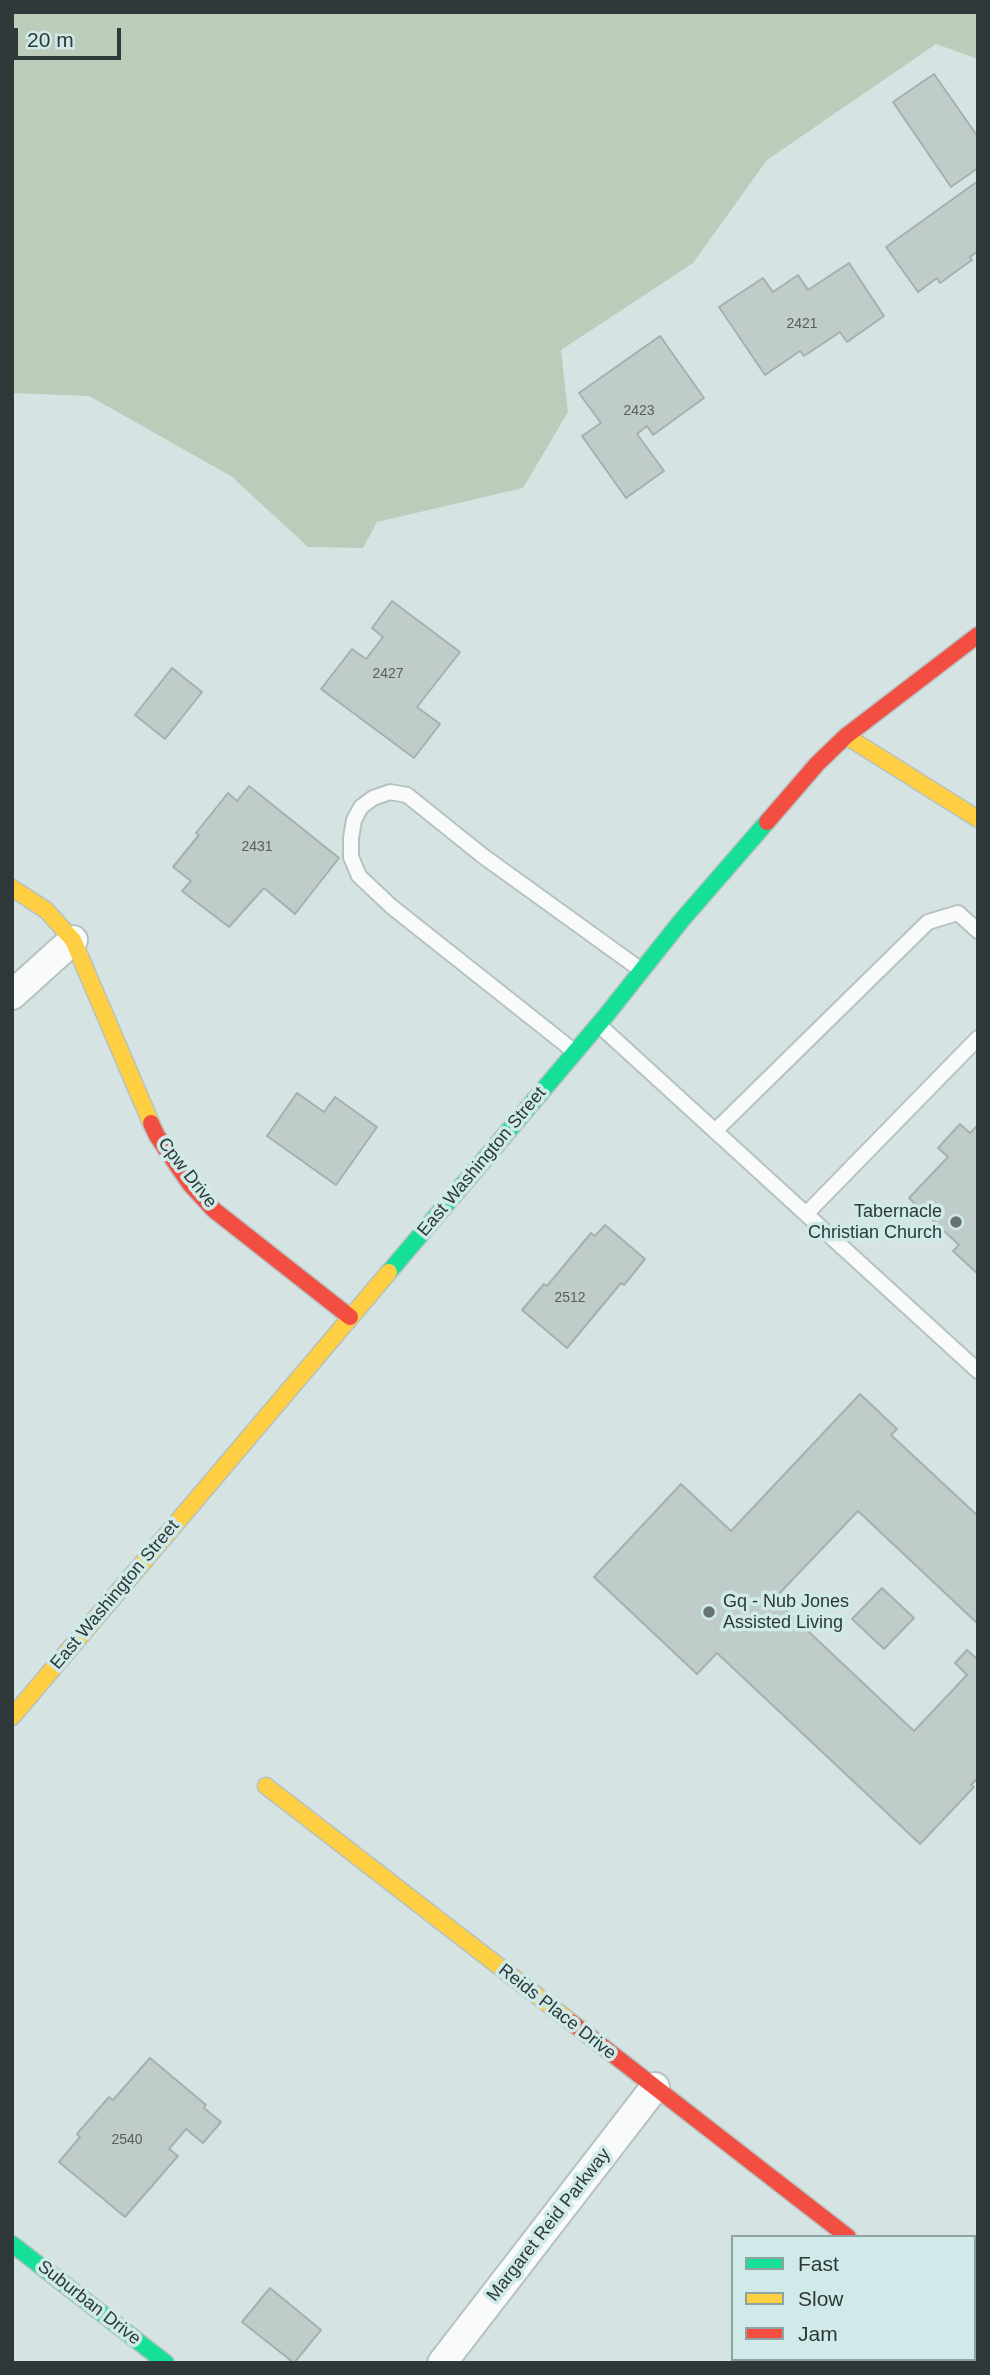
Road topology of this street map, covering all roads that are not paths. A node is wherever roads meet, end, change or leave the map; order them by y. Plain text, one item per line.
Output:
1 (978, 635) edge
2 (846, 736) junction
3 (978, 819) edge
4 (12, 888) edge
5 (978, 931) edge
6 (73, 940) junction
7 (642, 971) junction
8 (12, 995) edge
9 (598, 1024) junction
10 (978, 1038) edge
11 (575, 1052) junction
12 (715, 1131) junction
13 (806, 1214) junction
14 (349, 1317) junction
15 (978, 1371) edge
16 (12, 1717) edge
17 (266, 1786) dead end
18 (655, 2087) junction
19 (845, 2235) edge
20 (12, 2244) edge
21 (166, 2363) edge
22 (442, 2363) edge

1 - 2 main road, East Washington Street
2 - 3 main road
2 - 7 main road, East Washington Street
4 - 6 main road, Cpw Drive
5 - 12 lane
6 - 8 street
6 - 14 main road, Cpw Drive
7 - 9 main road, East Washington Street
7 - 11 lane
9 - 11 main road, East Washington Street
9 - 12 lane
10 - 13 lane
11 - 14 main road, East Washington Street
12 - 13 lane
13 - 15 lane
14 - 16 main road, East Washington Street
17 - 18 main road, Reids Place Drive
18 - 19 main road, Reids Place Drive
18 - 22 street, Margaret Reid Parkway
20 - 21 main road, Suburban Drive

